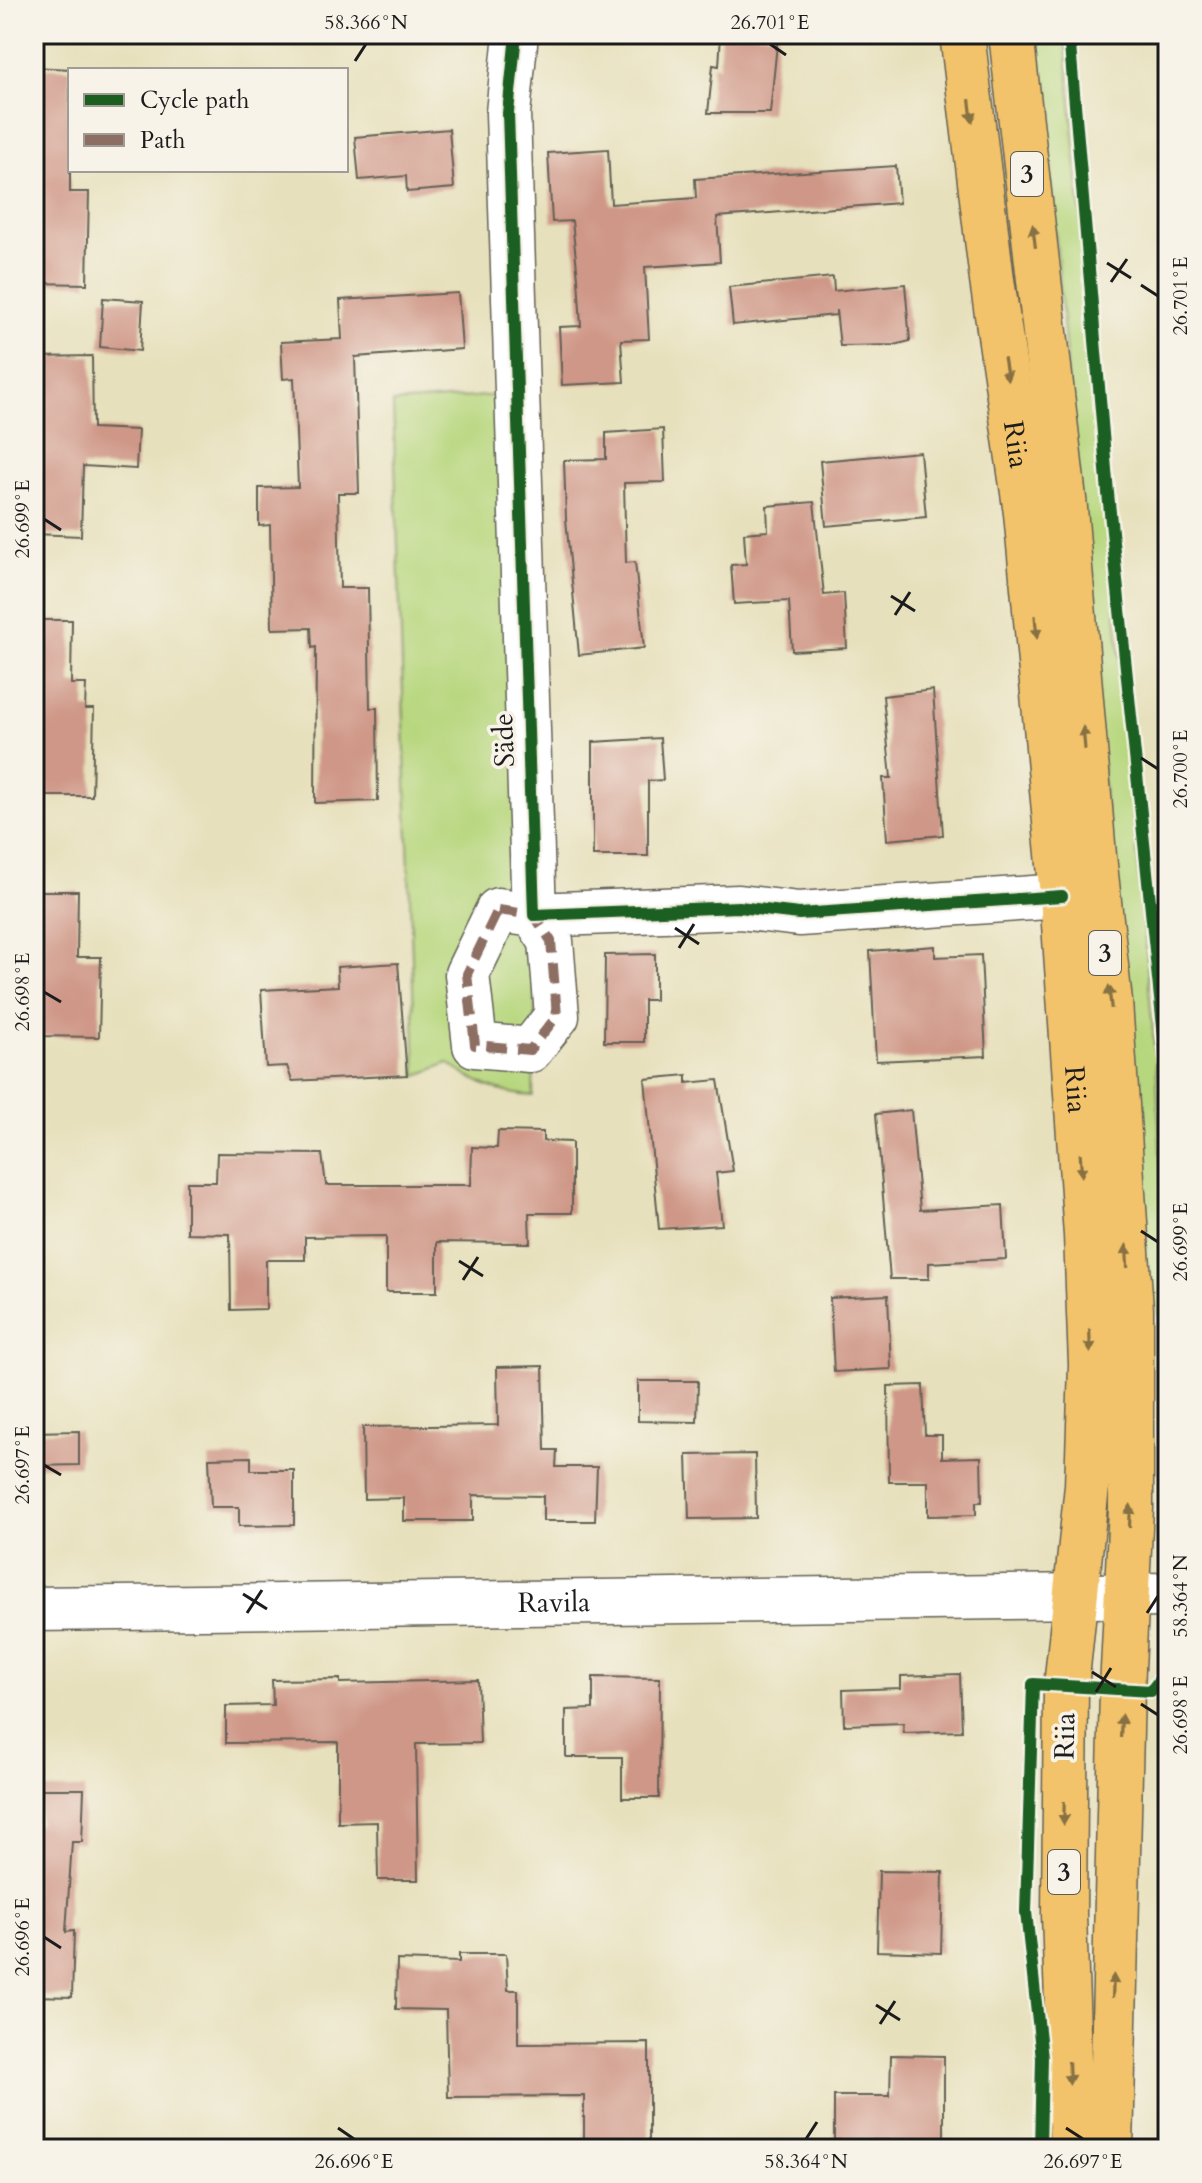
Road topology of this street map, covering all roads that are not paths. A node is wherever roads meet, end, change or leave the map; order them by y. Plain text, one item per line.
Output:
1 (516, 34) edge
2 (962, 34) edge
3 (1011, 34) edge
4 (1062, 896) junction
5 (1125, 1594) junction
6 (1168, 1595) edge
7 (1075, 1596) junction
8 (34, 1609) edge
9 (1072, 2149) edge
10 (1111, 2149) edge

1 - 4 street, Säde
2 -> 4 highway, Riia / 3
5 -> 3 highway, Riia / 3
4 -> 7 highway, Riia / 3
5 - 6 street, Ravila
5 - 7 street, Ravila
10 -> 5 highway, Riia / 3
7 - 8 street, Ravila
7 -> 9 highway, Riia / 3

